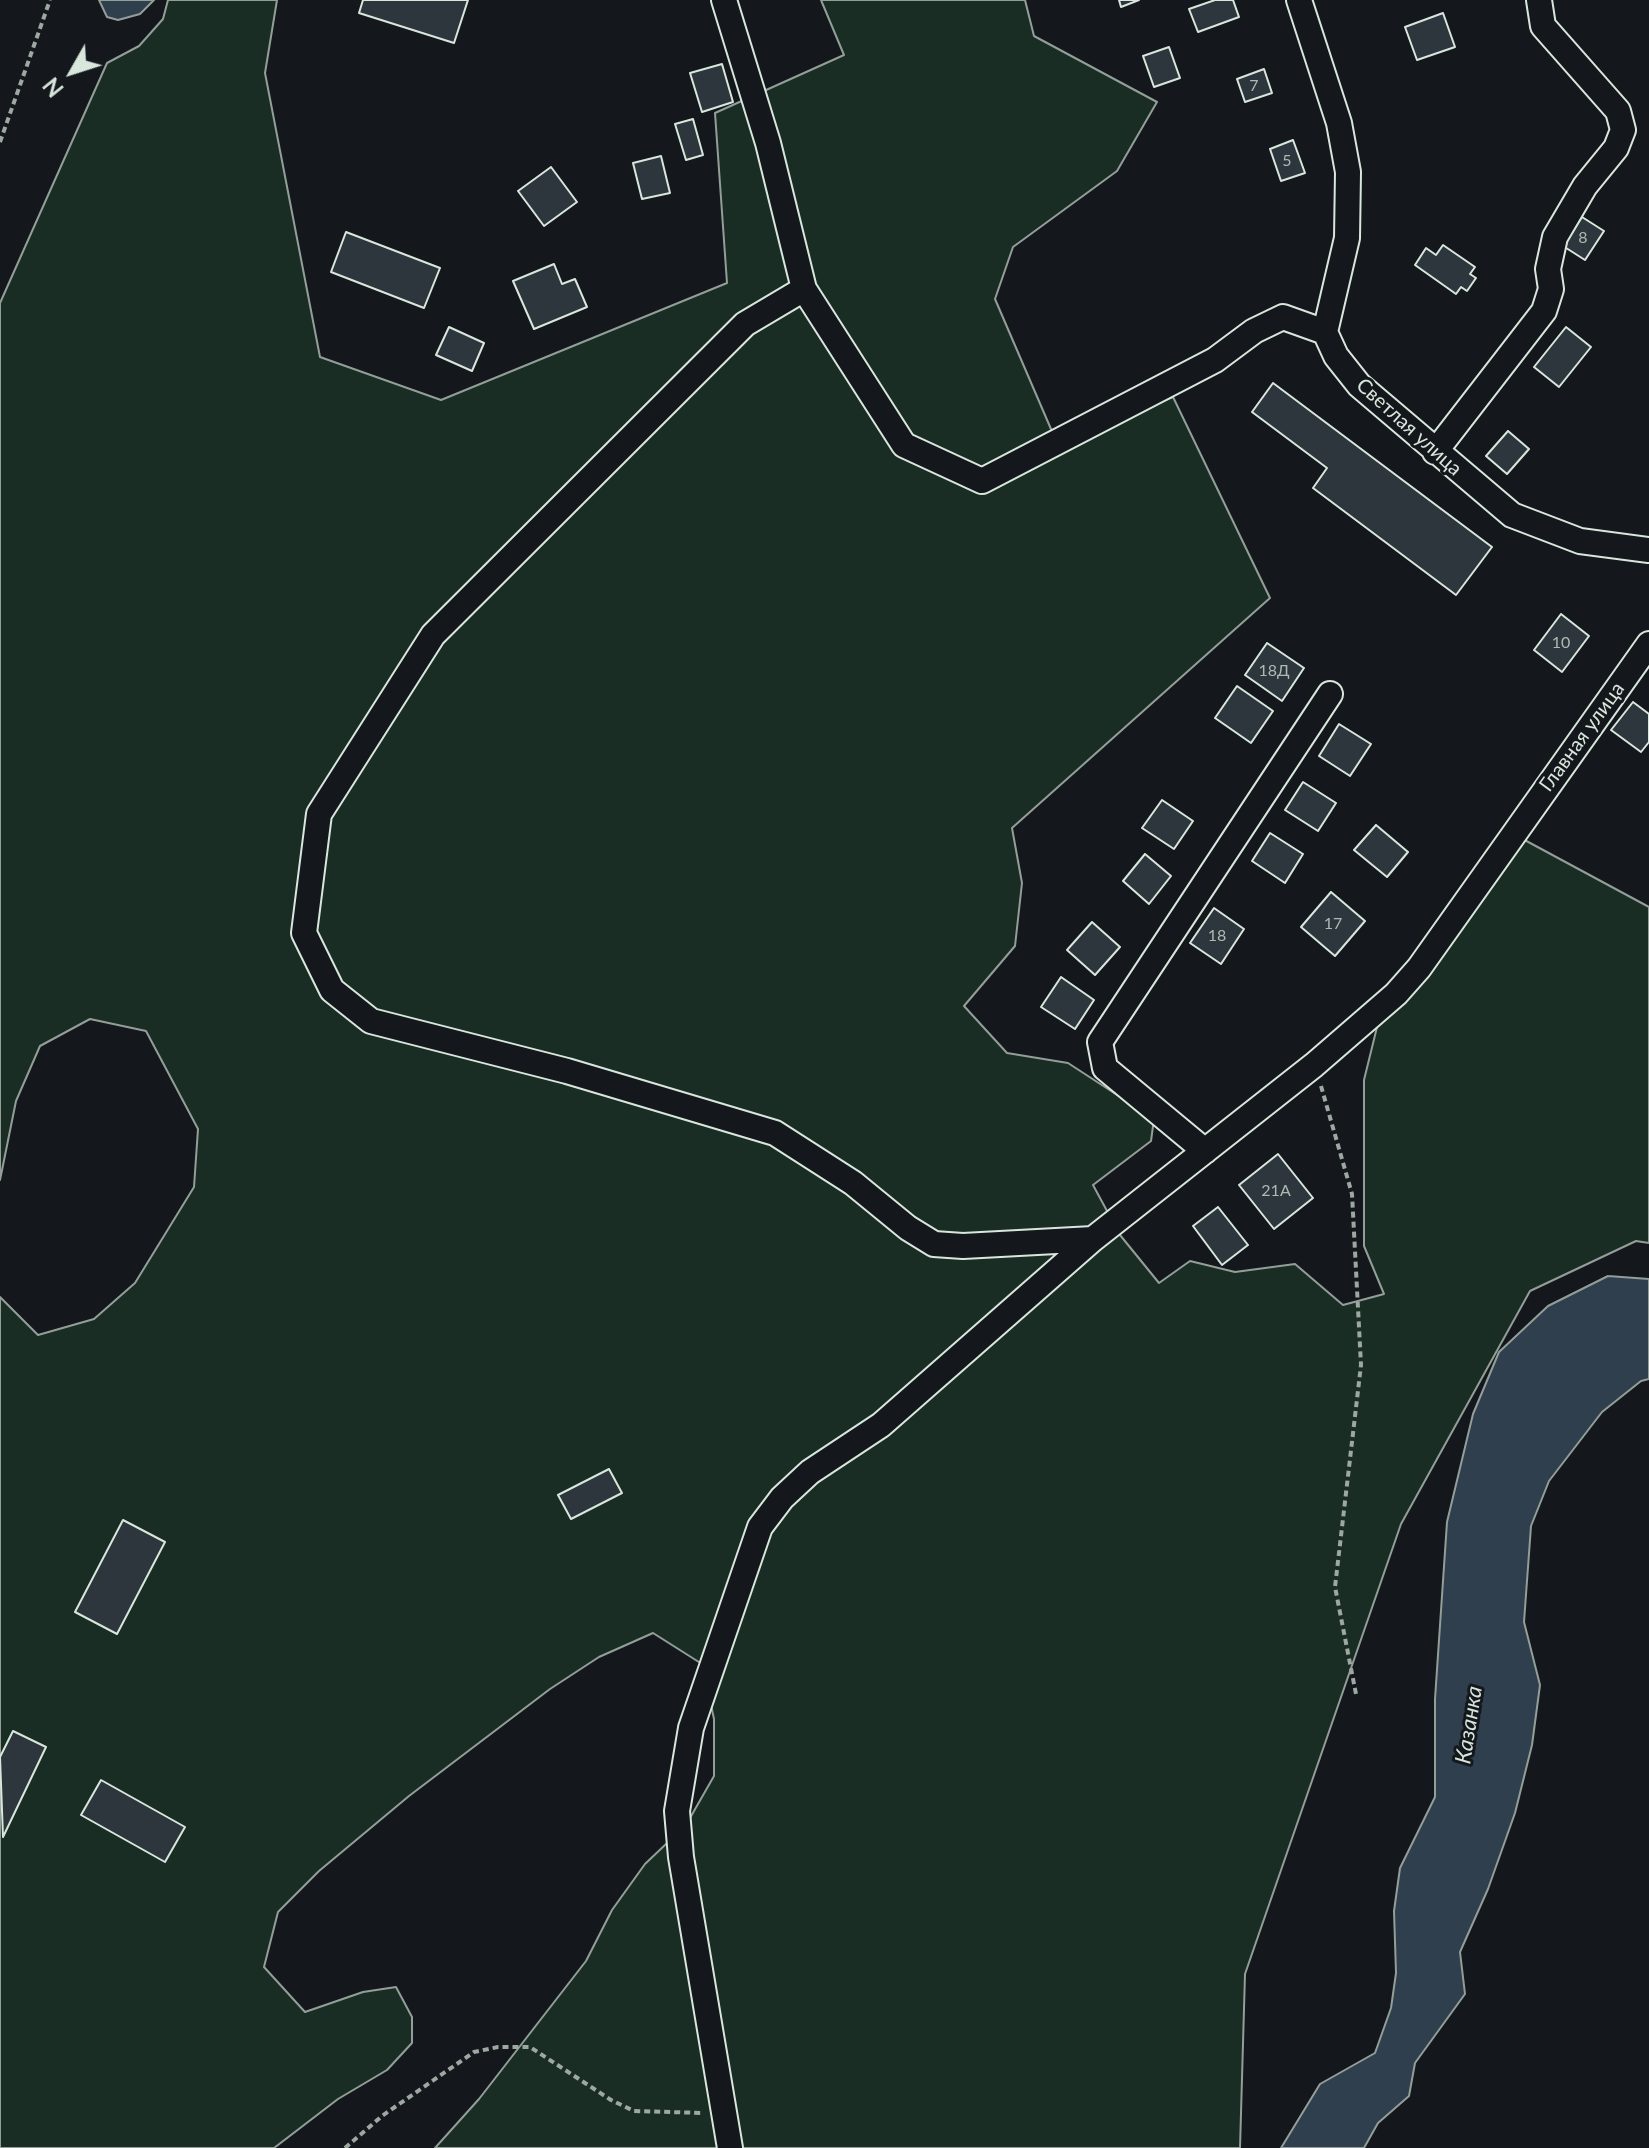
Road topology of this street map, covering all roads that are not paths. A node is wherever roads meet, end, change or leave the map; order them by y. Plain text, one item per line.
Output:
1 (724, 0) edge
2 (1299, 0) edge
3 (1539, 0) edge
4 (804, 289) junction
5 (1325, 332) junction
6 (1435, 452) junction
7 (1649, 550) edge
8 (1649, 644) edge
9 (1330, 694) dead end
10 (1205, 1151) junction
11 (1093, 1239) junction
12 (730, 2148) edge

1 - 4 street
2 - 5 street
3 - 6 street
4 - 5 street
4 - 11 street
5 - 6 street, Светлая улица
6 - 7 street, Светлая улица
8 - 10 street, Главная улица
9 - 10 street
10 - 11 street, Главная улица
11 - 12 street, Главная улица

